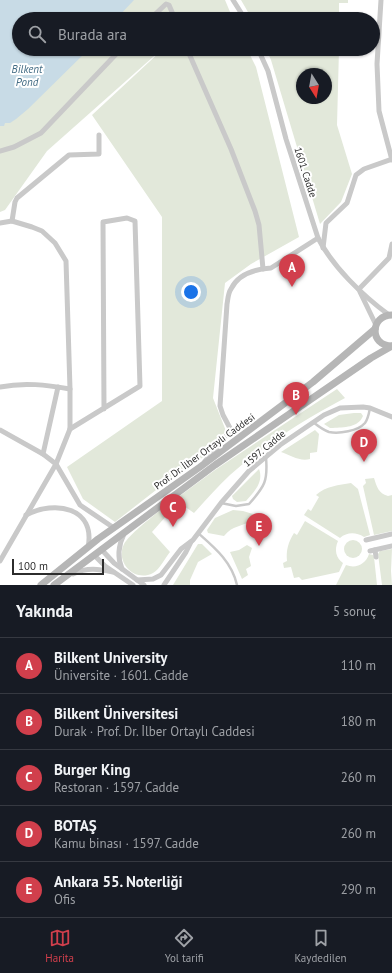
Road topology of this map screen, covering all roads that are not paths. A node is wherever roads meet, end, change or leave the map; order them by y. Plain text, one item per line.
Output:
1 (234, 0) edge
2 (381, 0) edge
3 (157, 12) edge
4 (172, 12) edge
5 (241, 12) edge
6 (380, 16) edge
7 (114, 56) edge
8 (189, 56) edge
9 (261, 56) edge
10 (378, 56) edge
11 (99, 135) dead end
12 (0, 151) edge
13 (392, 159) edge
14 (12, 221) junction
15 (0, 223) edge
16 (318, 238) junction
17 (392, 244) edge
18 (323, 248) junction
19 (264, 269) junction
20 (359, 289) junction
21 (390, 315) edge
22 (375, 327) junction
23 (392, 346) edge
24 (323, 373) junction
25 (333, 384) junction
26 (0, 387) edge
27 (58, 387) junction
28 (70, 388) junction
29 (296, 395) junction
30 (303, 405) junction
31 (370, 408) junction
32 (104, 409) junction
33 (392, 417) edge
34 (313, 422) junction
35 (70, 429) junction
36 (0, 430) edge
37 (43, 454) junction
38 (266, 457) junction
39 (56, 464) junction
40 (200, 467) junction
41 (221, 503) junction
42 (26, 516) junction
43 (114, 528) junction
44 (125, 532) junction
45 (198, 533) junction
46 (392, 534) edge
47 (370, 538) dead end
48 (192, 540) junction
49 (95, 542) junction
50 (392, 546) edge
51 (88, 548) junction
52 (102, 549) junction
53 (94, 555) junction
54 (376, 557) dead end
55 (0, 561) edge
56 (123, 570) junction
57 (113, 572) junction
58 (172, 572) junction
59 (64, 577) junction
60 (137, 580) junction
61 (41, 585) edge
62 (54, 585) edge
63 (132, 585) edge
64 (144, 585) edge
65 (164, 585) edge
66 (168, 585) edge
67 (237, 585) edge

1 - 5 street
2 - 6 street
3 - 4 street
7 - 12 street
8 - 19 street
9 - 16 street, 1601. Cadde
10 - 13 street
11 - 14 street
13 - 18 street
14 - 15 street
14 - 28 street
16 - 18 street, 1601. Cadde
16 - 19 street
17 - 20 street
18 - 20 street, 1601. Cadde
19 - 40 street
20 - 21 street, 1601. Cadde
20 - 22 street, 1601. Cadde
21 - 22 street, Prof. Dr. İlber Ortaylı Caddesi
22 - 23 street, Prof. Dr. İlber Ortaylı Caddesi
22 - 24 street, Prof. Dr. İlber Ortaylı Caddesi
23 - 25 street, Prof. Dr. İlber Ortaylı Caddesi
24 - 25 street
24 - 29 street, Prof. Dr. İlber Ortaylı Caddesi
25 - 30 street, Prof. Dr. İlber Ortaylı Caddesi
26 - 27 street
27 - 28 street
27 - 37 street
28 - 35 street
29 - 30 street
29 - 40 street, Prof. Dr. İlber Ortaylı Caddesi
30 - 44 street, Prof. Dr. İlber Ortaylı Caddesi
31 - 33 street, 1597. Cadde
31 - 34 street, 1597. Cadde
31 - 34 lane
32 - 32 street
32 - 35 street
34 - 38 street, 1597. Cadde
35 - 39 street
36 - 37 street
37 - 39 street
38 - 41 street, 1597. Cadde
38 - 41 lane
39 - 42 street
39 - 43 street
40 - 43 street, Prof. Dr. İlber Ortaylı Caddesi
41 - 45 street, 1597. Cadde
42 - 51 street
42 - 55 street
43 - 49 street, Prof. Dr. İlber Ortaylı Caddesi
44 - 52 street, Prof. Dr. İlber Ortaylı Caddesi
44 - 56 street
45 - 48 street, 1597. Cadde
45 - 67 lane
46 - 47 street
48 - 58 street, 1597. Cadde
48 - 60 street, 1597. Cadde
49 - 51 street, Prof. Dr. İlber Ortaylı Caddesi
49 - 52 street
50 - 54 street
51 - 53 street
51 - 61 street, Prof. Dr. İlber Ortaylı Caddesi
52 - 53 street, Prof. Dr. İlber Ortaylı Caddesi
52 - 56 street
53 - 57 street
53 - 59 street, Prof. Dr. İlber Ortaylı Caddesi
56 - 60 street
57 - 59 street
57 - 63 street
58 - 65 street, 1597. Cadde
58 - 66 street, 1597. Cadde
59 - 62 street, Prof. Dr. İlber Ortaylı Caddesi
60 - 64 street

